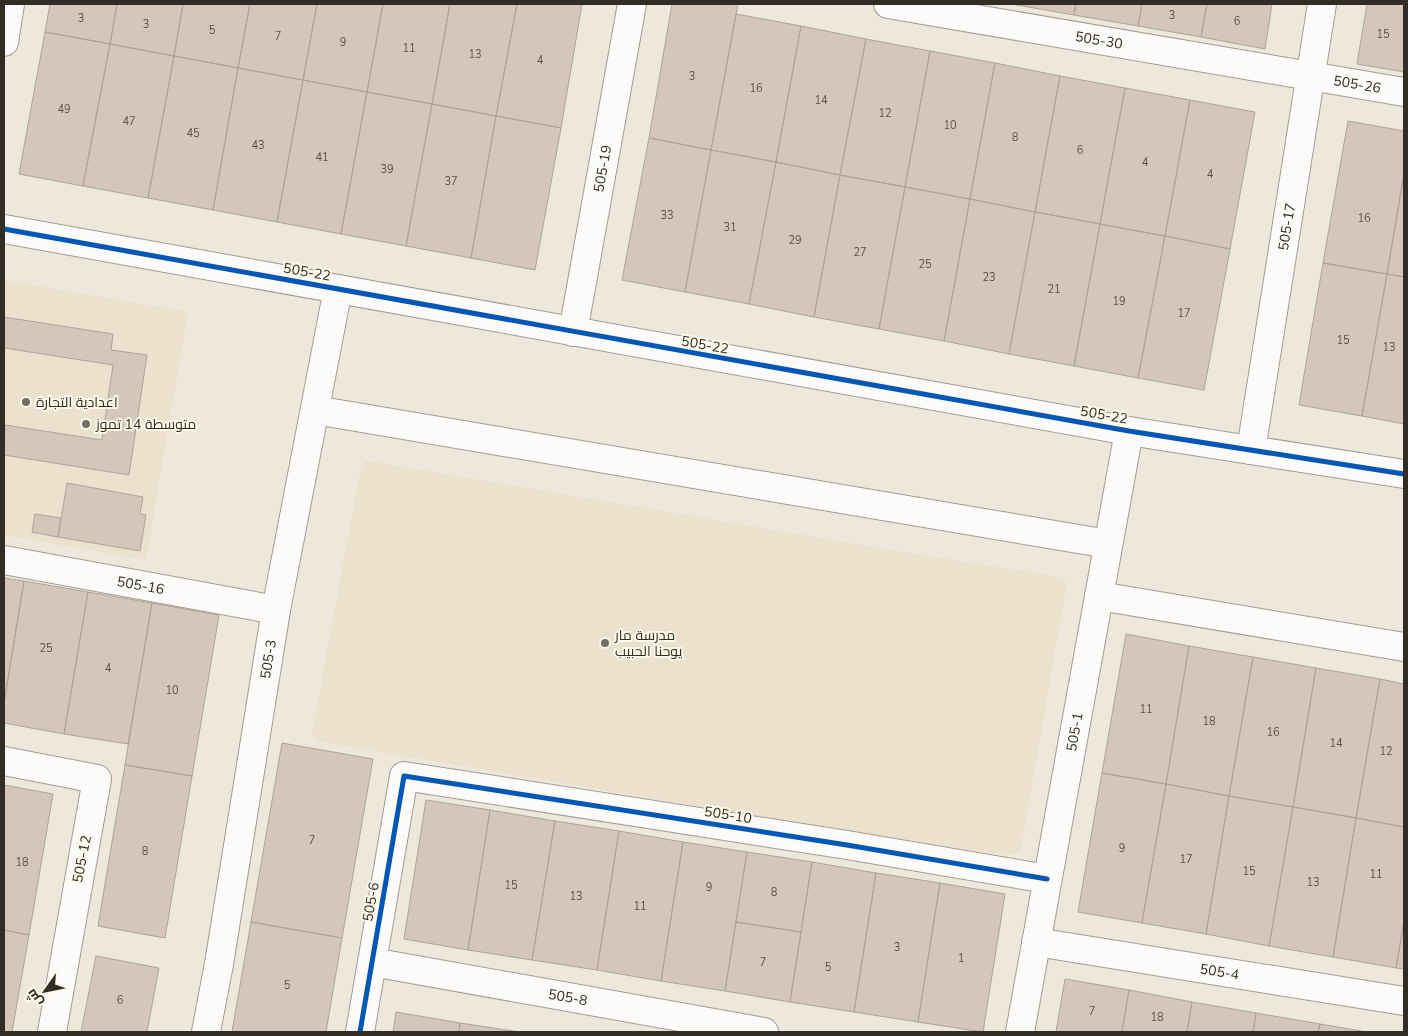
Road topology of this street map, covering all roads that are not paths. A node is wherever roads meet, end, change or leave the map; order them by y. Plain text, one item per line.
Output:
1 (10, 4) edge
2 (632, 4) edge
3 (888, 4) edge
4 (1322, 4) edge
5 (4, 42) edge
6 (1310, 76) junction
7 (1404, 92) edge
8 (4, 229) edge
9 (338, 289) junction
10 (572, 332) junction
11 (315, 410) junction
12 (1129, 431) junction
13 (1252, 450) junction
14 (1404, 474) edge
15 (1108, 544) junction
16 (4, 560) edge
17 (1099, 596) junction
18 (276, 610) junction
19 (1404, 647) edge
20 (4, 761) edge
21 (404, 776) joint
22 (1048, 879) junction
23 (1036, 942) junction
24 (372, 962) junction
25 (1404, 1001) edge
26 (52, 1032) edge
27 (206, 1032) edge
28 (360, 1032) edge
29 (764, 1032) edge
30 (1020, 1032) edge

1 - 5 street
2 - 10 street, 505-19
3 - 6 street, 505-30
4 - 6 street, 505-17
6 - 7 street, 505-26
6 - 13 street, 505-17
8 - 9 street, 505-22
9 - 10 street, 505-22
9 - 11 street, 505-3
10 - 12 street, 505-22
11 - 15 street
11 - 18 street, 505-3
12 - 13 street, 505-22
12 - 15 street, 505-1
13 - 14 street, 505-22
15 - 17 street, 505-1
16 - 18 street, 505-16
17 - 19 street
17 - 22 street, 505-1
18 - 27 street, 505-3
20 - 26 street, 505-12
21 - 22 street, 505-10
21 - 24 street, 505-6
22 - 23 street, 505-1
23 - 25 street, 505-4
23 - 30 street, 505-1
24 - 28 street, 505-6
24 - 29 street, 505-8

